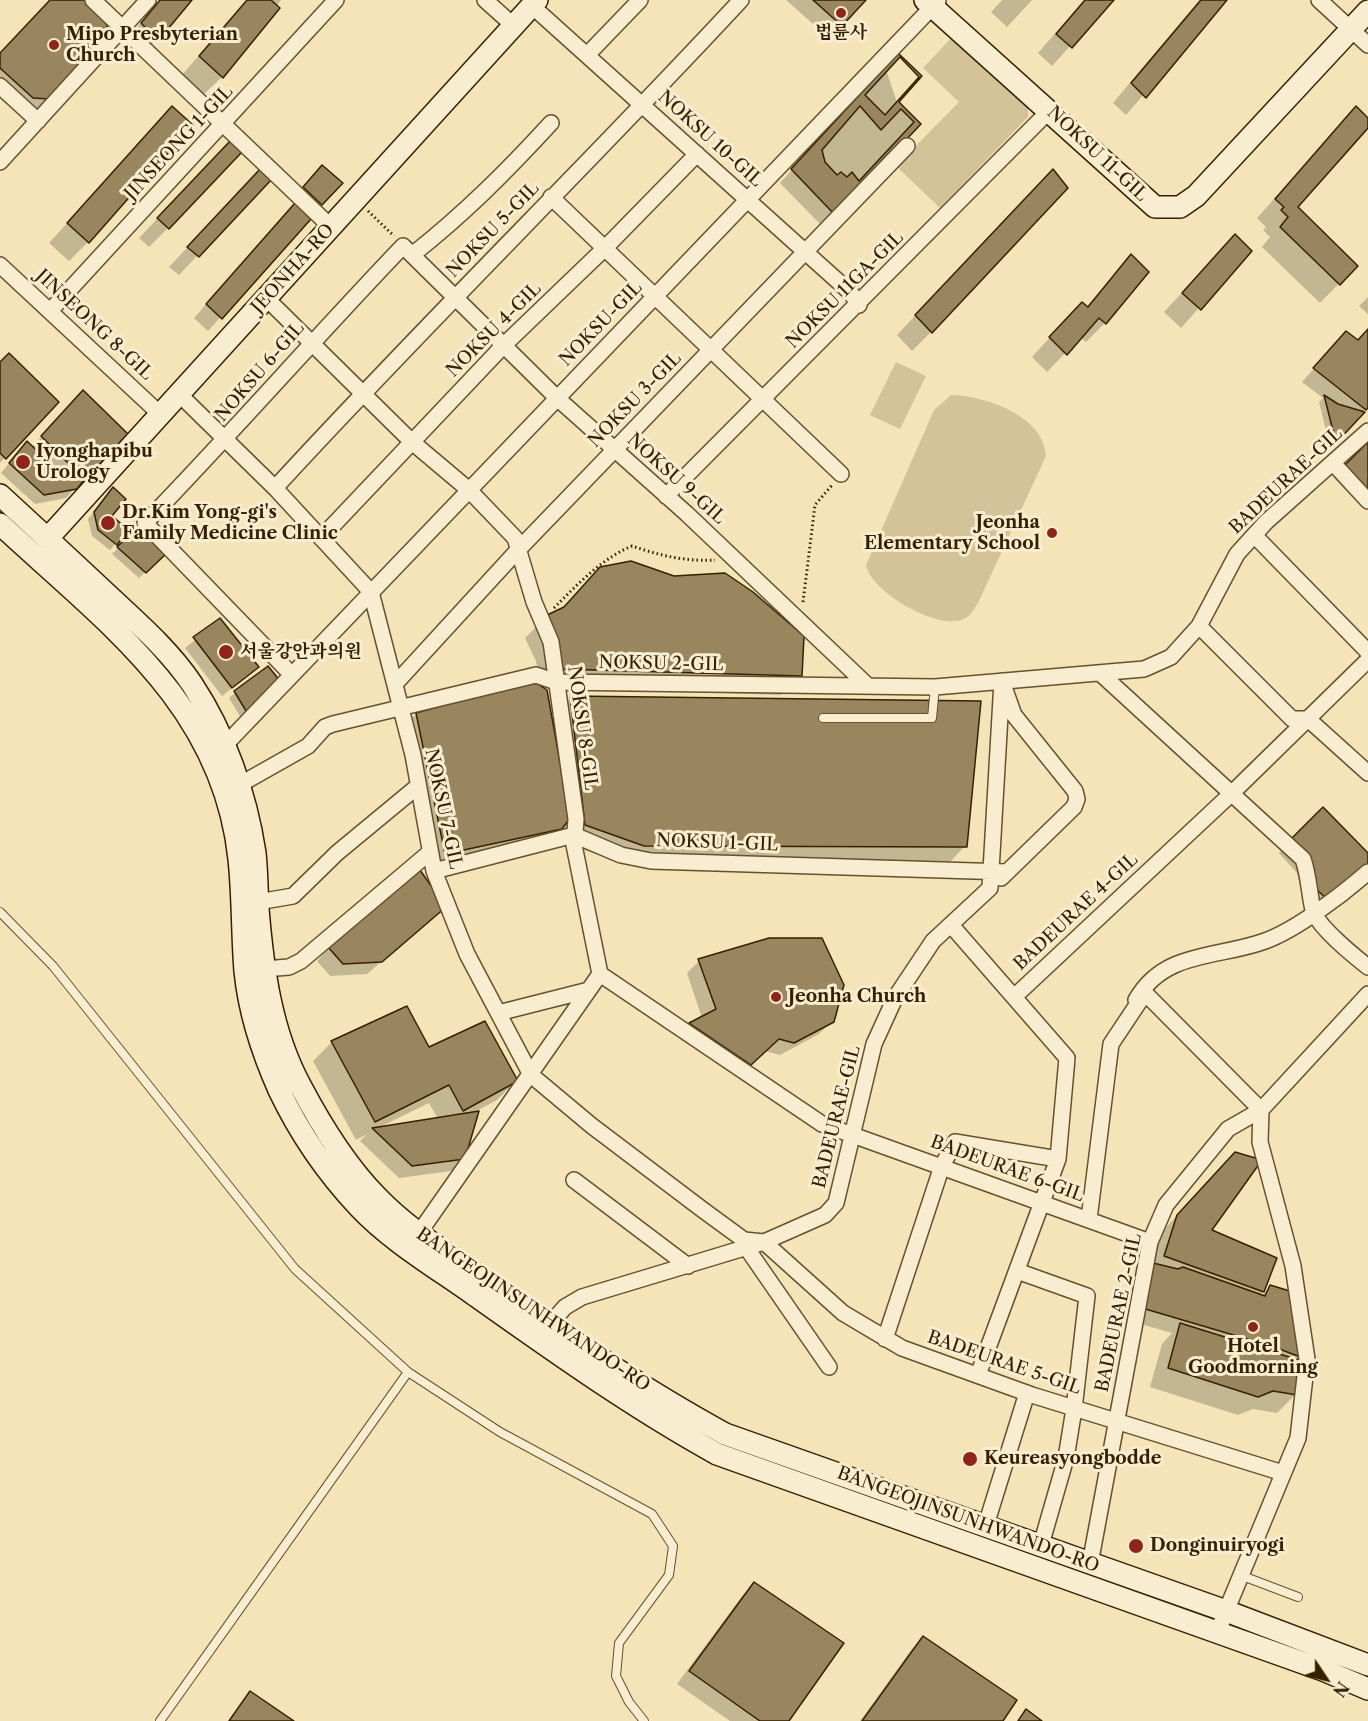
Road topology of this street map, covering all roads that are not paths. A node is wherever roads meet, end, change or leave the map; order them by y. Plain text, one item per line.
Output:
1 (93, 0) edge
2 (148, 0) edge
3 (336, 0) edge
4 (485, 0) edge
5 (640, 0) edge
6 (741, 0) edge
7 (1319, 0) edge
8 (932, 2) edge
9 (535, 3) edge
10 (1368, 11) edge
11 (514, 26) junction
12 (123, 29) junction
13 (1351, 29) junction
14 (1368, 45) edge
15 (587, 55) junction
16 (0, 86) edge
17 (644, 105) junction
18 (1050, 110) junction
19 (38, 121) junction
20 (551, 123) dead end
21 (223, 125) junction
22 (907, 146) dead end
23 (698, 154) junction
24 (0, 162) edge
25 (551, 197) junction
26 (747, 199) junction
27 (331, 227) junction
28 (605, 248) junction
29 (408, 250) junction
30 (805, 251) junction
31 (0, 265) edge
32 (655, 295) junction
33 (455, 297) junction
34 (266, 298) junction
35 (859, 305) junction
36 (50, 311) junction
37 (311, 342) junction
38 (504, 345) junction
39 (712, 349) junction
40 (362, 393) junction
41 (179, 394) junction
42 (557, 398) junction
43 (764, 399) junction
44 (160, 414) junction
45 (1368, 431) edge
46 (225, 440) junction
47 (412, 442) junction
48 (614, 450) junction
49 (1333, 463) junction
50 (841, 474) road end
51 (275, 488) junction
52 (469, 490) junction
53 (0, 495) edge
54 (666, 496) junction
55 (1368, 501) edge
56 (0, 524) edge
57 (1254, 535) junction
58 (48, 538) junction
59 (321, 538) junction
60 (517, 551) junction
61 (371, 592) junction
62 (1198, 626) junction
63 (1368, 652) edge
64 (1368, 660) edge
65 (1100, 673) junction
66 (292, 675) junction
67 (1002, 681) junction
68 (556, 682) junction
69 (395, 684) junction
70 (867, 686) junction
71 (935, 687) junction
72 (400, 707) junction
73 (823, 718) dead end
74 (1308, 719) junction
75 (224, 746) junction
76 (1368, 774) edge
77 (239, 785) junction
78 (418, 786) junction
79 (1231, 794) junction
80 (574, 835) junction
81 (430, 852) junction
82 (434, 871) junction
83 (991, 871) junction
84 (1007, 872) junction
85 (1368, 872) edge
86 (990, 888) junction
87 (258, 902) junction
88 (0, 912) edge
89 (1313, 912) junction
90 (951, 925) junction
91 (1368, 967) edge
92 (264, 969) junction
93 (600, 974) junction
94 (589, 990) junction
95 (1368, 994) edge
96 (1014, 997) junction
97 (498, 1013) junction
98 (1111, 1044) junction
99 (531, 1075) junction
100 (1261, 1110) junction
101 (851, 1133) junction
102 (1058, 1159) junction
103 (942, 1166) junction
104 (574, 1180) dead end
105 (1042, 1202) junction
106 (1089, 1219) junction
107 (419, 1233) junction
108 (764, 1242) junction
109 (1150, 1242) junction
110 (746, 1247) junction
111 (688, 1266) junction
112 (1017, 1271) junction
113 (543, 1332) junction
114 (885, 1339) junction
115 (829, 1367) dead end
116 (408, 1372) junction
117 (978, 1375) junction
118 (1027, 1393) junction
119 (1074, 1408) junction
120 (1116, 1422) junction
121 (1283, 1473) junction
122 (986, 1525) junction
123 (1041, 1545) junction
124 (1090, 1563) junction
125 (1240, 1575) junction
126 (1298, 1598) dead end
127 (1226, 1611) junction
128 (1217, 1633) junction
129 (1368, 1665) edge
130 (1368, 1689) edge
131 (160, 1721) edge
132 (644, 1721) edge

1 - 12 street
2 - 12 street
3 - 21 street, JINSEONG 1-GIL
4 - 11 street
5 - 15 street
6 - 17 street, NOKSU 5-GIL
7 - 13 street
8 - 18 main road, NOKSU 11-GIL
8 - 26 street, NOKSU-GIL
9 - 11 main road, JEONHA-RO
9 - 15 street, NOKSU 10-GIL
10 - 13 main road, NOKSU 11-GIL
11 - 27 main road, JEONHA-RO
12 - 19 street
12 - 21 street
13 - 14 street
13 - 18 main road, NOKSU 11-GIL
15 - 17 street, NOKSU 10-GIL
16 - 19 street
17 - 23 street, NOKSU 10-GIL
17 - 25 street, NOKSU 5-GIL
18 - 35 street, NOKSU 11GA-GIL
19 - 24 street
20 - 29 street, NOKSU 6-GIL
21 - 27 street
21 - 36 street, JINSEONG 1-GIL
22 - 30 street, NOKSU 3-GIL
23 - 26 street, NOKSU 10-GIL
23 - 28 street, NOKSU 4-GIL
25 - 28 street
25 - 33 street, NOKSU 5-GIL
26 - 30 street, NOKSU 10-GIL
26 - 32 street, NOKSU-GIL
27 - 34 main road, JEONHA-RO
28 - 32 street
28 - 38 street, NOKSU 4-GIL
29 - 33 street, NOKSU 9-GIL
29 - 37 street, NOKSU 6-GIL
30 - 35 street, NOKSU 10-GIL
30 - 39 street, NOKSU 3-GIL
31 - 36 street, JINSEONG 8-GIL
32 - 39 street
32 - 42 street, NOKSU-GIL
33 - 38 street, NOKSU 9-GIL
33 - 40 street, NOKSU 5-GIL
34 - 37 street, NOKSU 8-GIL
34 - 41 main road, JEONHA-RO
35 - 43 street, NOKSU 11GA-GIL
36 - 44 street, JINSEONG 8-GIL
37 - 40 street, NOKSU 8-GIL
37 - 46 street, NOKSU 6-GIL
38 - 42 street, NOKSU 9-GIL
38 - 47 street, NOKSU 4-GIL
39 - 43 street
39 - 48 street, NOKSU 3-GIL
40 - 47 street, NOKSU 8-GIL
40 - 51 street, NOKSU 5-GIL
41 - 44 main road, JEONHA-RO
41 - 46 street, NOKSU 7-GIL
42 - 48 street, NOKSU 9-GIL
42 - 52 street, NOKSU-GIL
43 - 50 street
43 - 54 street, NOKSU 11GA-GIL
44 - 58 main road, JEONHA-RO
45 - 49 street, BADEURAE-GIL
46 - 51 street, NOKSU 7-GIL
46 - 66 street, NOKSU 6-GIL
47 - 52 street, NOKSU 8-GIL
47 - 59 street, NOKSU 4-GIL
48 - 54 street, NOKSU 9-GIL
48 - 60 street, NOKSU 3-GIL
49 - 55 street
49 - 57 street, BADEURAE-GIL
51 - 59 street, NOKSU 7-GIL
52 - 60 street, NOKSU 8-GIL
52 - 61 street, NOKSU-GIL
53 - 58 main road, BANGEOJINSUNHWANDO-RO
54 - 70 street, NOKSU 9-GIL
56 - 113 main road, BANGEOJINSUNHWANDO-RO
57 - 62 street, BADEURAE-GIL
57 - 63 street
58 - 75 main road, BANGEOJINSUNHWANDO-RO
59 - 61 street, NOKSU 7-GIL
60 - 68 street, NOKSU 8-GIL
60 - 69 street, NOKSU 3-GIL
61 - 66 street, NOKSU-GIL
61 - 69 street, NOKSU 7-GIL
62 - 65 street, BADEURAE-GIL
62 - 74 street
64 - 74 street, BADEURAE 4-GIL
65 - 67 street, BADEURAE-GIL
65 - 79 street
66 - 75 street, NOKSU-GIL
67 - 71 street, NOKSU 2-GIL
67 - 83 street
67 - 84 street, BADEURAE-GIL
68 - 70 street, NOKSU 2-GIL
68 - 72 street, NOKSU 2-GIL
68 - 80 street, NOKSU 8-GIL
69 - 72 street, NOKSU 7-GIL
70 - 71 street, NOKSU 2-GIL
71 - 73 lane
72 - 77 street, NOKSU 2-GIL
72 - 78 street, NOKSU 7-GIL
74 - 76 street
74 - 79 street, BADEURAE 4-GIL
75 - 77 main road, BANGEOJINSUNHWANDO-RO
77 - 87 main road, BANGEOJINSUNHWANDO-RO
78 - 81 street, NOKSU 7-GIL
78 - 87 street
79 - 89 street
79 - 96 street, BADEURAE 4-GIL
80 - 82 street
80 - 83 street, NOKSU 1-GIL
80 - 93 street, NOKSU 8-GIL
81 - 82 street, NOKSU 7-GIL
81 - 92 street
82 - 97 street, NOKSU 7-GIL
83 - 84 street, NOKSU 1-GIL
83 - 86 street
84 - 86 street, BADEURAE-GIL
85 - 89 street
86 - 90 street, BADEURAE-GIL
87 - 92 main road, BANGEOJINSUNHWANDO-RO
88 - 116 lane
89 - 91 street
89 - 98 street
90 - 96 street
90 - 101 street, BADEURAE-GIL
92 - 107 main road, BANGEOJINSUNHWANDO-RO
93 - 94 street
93 - 101 street
94 - 97 street
94 - 99 street
95 - 100 street, BADEURAE 2-GIL
96 - 102 street, BADEURAE 4-GIL
97 - 99 street, NOKSU 7-GIL
98 - 100 street
98 - 106 street
99 - 107 street
99 - 108 street, NOKSU 7-GIL
100 - 109 street, BADEURAE 2-GIL
100 - 121 street
101 - 103 street, BADEURAE 6-GIL
101 - 108 street, BADEURAE-GIL
102 - 103 street
102 - 105 street, BADEURAE 4-GIL
103 - 105 street, BADEURAE 6-GIL
103 - 114 street
104 - 111 street
105 - 106 street, BADEURAE 6-GIL
105 - 112 street, BADEURAE 4-GIL
106 - 109 street, BADEURAE 6-GIL
107 - 113 main road, BANGEOJINSUNHWANDO-RO
108 - 110 street, BADEURAE-GIL
108 - 114 street, BADEURAE 5-GIL
109 - 120 street, BADEURAE 2-GIL
110 - 111 street, BADEURAE-GIL
110 - 115 street
111 - 113 street, BADEURAE-GIL
112 - 117 street, BADEURAE 4-GIL
112 - 119 street
113 - 122 main road, BANGEOJINSUNHWANDO-RO
113 - 128 main road, BANGEOJINSUNHWANDO-RO
114 - 117 street, BADEURAE 5-GIL
116 - 131 lane
116 - 132 lane
117 - 118 street, BADEURAE 5-GIL
118 - 119 street, BADEURAE 5-GIL
118 - 122 street
119 - 120 street, BADEURAE 5-GIL
119 - 123 street
120 - 121 street, BADEURAE 5-GIL
120 - 124 street, BADEURAE 2-GIL
121 - 125 street
122 - 123 main road, BANGEOJINSUNHWANDO-RO
123 - 124 main road, BANGEOJINSUNHWANDO-RO
124 - 127 main road, BANGEOJINSUNHWANDO-RO
125 - 126 lane
125 - 127 street
127 - 128 street
127 - 129 main road, BANGEOJINSUNHWANDO-RO
128 - 130 main road, BANGEOJINSUNHWANDO-RO

